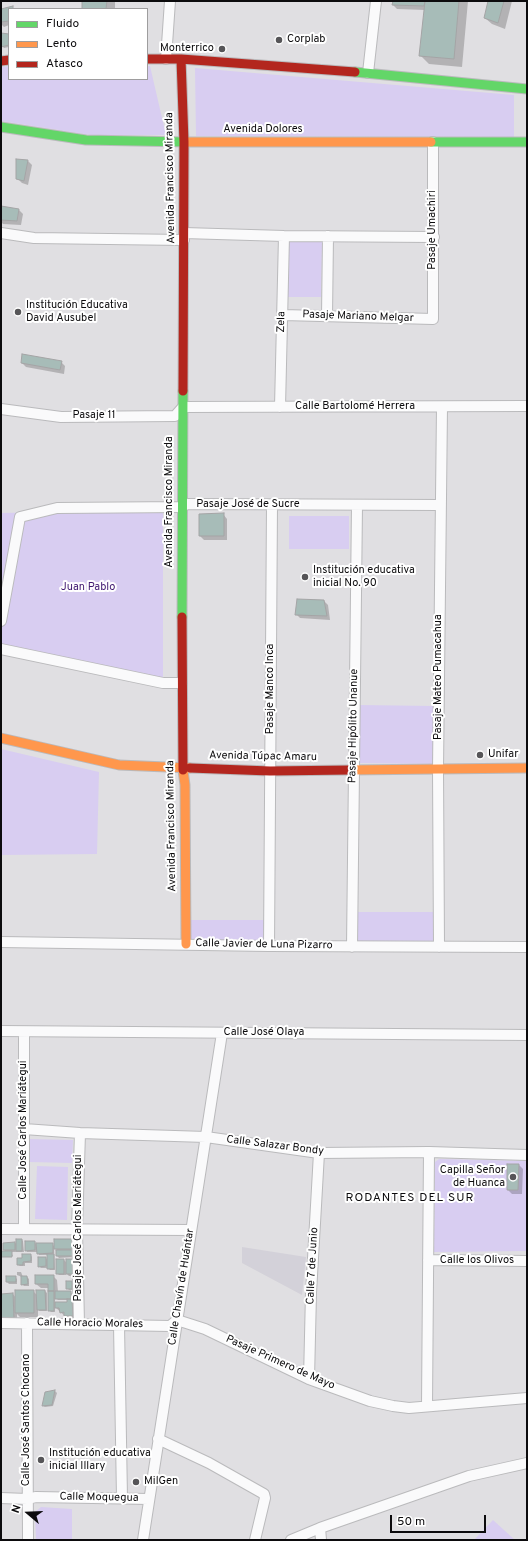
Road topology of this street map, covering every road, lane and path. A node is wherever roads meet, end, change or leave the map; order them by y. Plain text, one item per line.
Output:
1 (170, 1) edge
2 (376, 1) edge
3 (148, 59) edge
4 (166, 59) junction
5 (180, 59) junction
6 (368, 73) junction
7 (527, 89) edge
8 (1, 127) edge
9 (184, 142) junction
10 (434, 142) junction
11 (527, 142) edge
12 (1, 233) edge
13 (184, 236) junction
14 (284, 236) junction
15 (328, 236) junction
16 (434, 237) junction
17 (283, 314) junction
18 (327, 316) junction
19 (432, 318) joint
20 (527, 406) edge
21 (183, 407) junction
22 (280, 407) junction
23 (442, 407) junction
24 (1, 409) edge
25 (272, 505) junction
26 (357, 505) junction
27 (440, 505) junction
28 (182, 507) junction
29 (4, 584) edge
30 (1, 621) edge
31 (1, 649) edge
32 (182, 683) junction
33 (1, 738) edge
34 (183, 767) junction
35 (527, 768) edge
36 (353, 769) junction
37 (438, 769) junction
38 (270, 771) junction
39 (1, 942) edge
40 (186, 944) junction
41 (269, 946) junction
42 (352, 947) junction
43 (439, 947) junction
44 (527, 947) edge
45 (1, 1031) edge
46 (24, 1032) junction
47 (222, 1033) junction
48 (527, 1035) edge
49 (24, 1130) junction
50 (80, 1133) junction
51 (206, 1137) junction
52 (429, 1152) junction
53 (319, 1153) junction
54 (527, 1154) edge
55 (77, 1228) junction
56 (1, 1229) edge
57 (24, 1229) junction
58 (191, 1230) junction
59 (428, 1260) junction
60 (527, 1261) edge
61 (177, 1320) junction
62 (1, 1323) edge
63 (27, 1323) junction
64 (79, 1324) junction
65 (119, 1325) junction
66 (310, 1379) junction
67 (527, 1398) edge
68 (427, 1406) junction
69 (158, 1439) junction
70 (527, 1463) edge
71 (1, 1498) edge
72 (122, 1498) junction
73 (27, 1499) junction
74 (149, 1499) junction
75 (320, 1528) junction
76 (28, 1540) edge
77 (143, 1540) edge
78 (255, 1540) edge
79 (291, 1540) edge
80 (321, 1540) edge

1 - 4 street
2 - 6 street
3 - 4 street
4 - 5 street
5 - 6 street
5 - 9 street, Avenida Francisco Miranda
6 - 7 street
8 - 9 street, Avenida Dolores
9 - 10 street, Avenida Dolores
9 - 13 street, Avenida Francisco Miranda
10 - 11 street, Avenida Dolores
10 - 16 street, Pasaje Umachiri
12 - 13 street
13 - 14 street
13 - 21 street, Avenida Francisco Miranda
14 - 15 street
14 - 17 street, Zela
15 - 16 street
15 - 18 street
16 - 19 street, Pasaje Umachiri
17 - 18 street, Pasaje Mariano Melgar
17 - 22 street, Zela
18 - 19 street, Pasaje Mariano Melgar
20 - 23 street, Calle Bartolomé Herrera
21 - 22 street, Calle Bartolomé Herrera
21 - 24 street, Pasaje 11
21 - 28 street, Avenida Francisco Miranda
22 - 23 street, Calle Bartolomé Herrera
23 - 27 street, Pasaje Mateo Pumacahua
25 - 26 street, Pasaje José de Sucre
25 - 28 street, Pasaje José de Sucre
25 - 38 street, Pasaje Manco Inca
26 - 27 street, Pasaje José de Sucre
26 - 36 street, Pasaje Hipólito Unanue
27 - 37 street, Pasaje Mateo Pumacahua
28 - 29 street, Pasaje José de Sucre
28 - 32 street, Avenida Francisco Miranda
29 - 30 street
31 - 32 street
32 - 34 street, Avenida Francisco Miranda
33 - 34 street, Avenida Túpac Amaru
34 - 38 street, Avenida Túpac Amaru
34 - 40 street, Avenida Francisco Miranda
35 - 37 street, Avenida Túpac Amaru
36 - 37 street, Avenida Túpac Amaru
36 - 38 street, Avenida Túpac Amaru
36 - 42 street, Pasaje Hipólito Unanue
37 - 43 street, Pasaje Mateo Pumacahua
38 - 41 street, Pasaje Manco Inca
39 - 40 street, Calle Javier de Luna Pizarro
40 - 41 street, Calle Javier de Luna Pizarro
41 - 42 street, Calle Javier de Luna Pizarro
42 - 43 street, Calle Javier de Luna Pizarro
43 - 44 street, Calle Javier de Luna Pizarro
45 - 46 street, Calle José Olaya
46 - 47 street, Calle José Olaya
46 - 49 street, Calle José Carlos Mariátegui
47 - 48 street, Calle José Olaya
47 - 51 street, Calle Chavín de Huántar
49 - 50 street, Calle Salazar Bondy
49 - 57 street, Calle José Carlos Mariátegui
50 - 51 street, Calle Salazar Bondy
50 - 55 street, Pasaje José Carlos Mariátegui
51 - 53 street, Calle Salazar Bondy
51 - 58 street, Calle Chavín de Huántar
52 - 53 street, Calle Salazar Bondy
52 - 54 street, Calle Salazar Bondy
52 - 59 street
53 - 66 street, Calle 7 de Junio
55 - 57 street
55 - 58 street
55 - 64 street, Pasaje José Carlos Mariátegui
56 - 57 street
58 - 61 street, Calle Chavín de Huántar
59 - 60 street, Calle los Olivos
59 - 68 street
61 - 65 street, Calle Horacio Morales
61 - 66 street, Pasaje Primero de Mayo
61 - 69 street, Calle Chavín de Huántar
62 - 63 street, Calle Horacio Morales
63 - 64 street, Calle Horacio Morales
63 - 73 street, Calle José Santos Chocano
64 - 65 street, Calle Horacio Morales
65 - 72 street
66 - 68 street, Pasaje Primero de Mayo
67 - 68 street, Pasaje Primero de Mayo
69 - 74 street, Calle Chavín de Huántar
69 - 78 street
70 - 75 street
71 - 73 street, Calle Moquegua
72 - 73 street, Calle Moquegua
72 - 74 street, Calle Moquegua
73 - 76 street, Calle José Santos Chocano
74 - 77 street, Calle Chavín de Huántar
75 - 79 street
75 - 80 street

